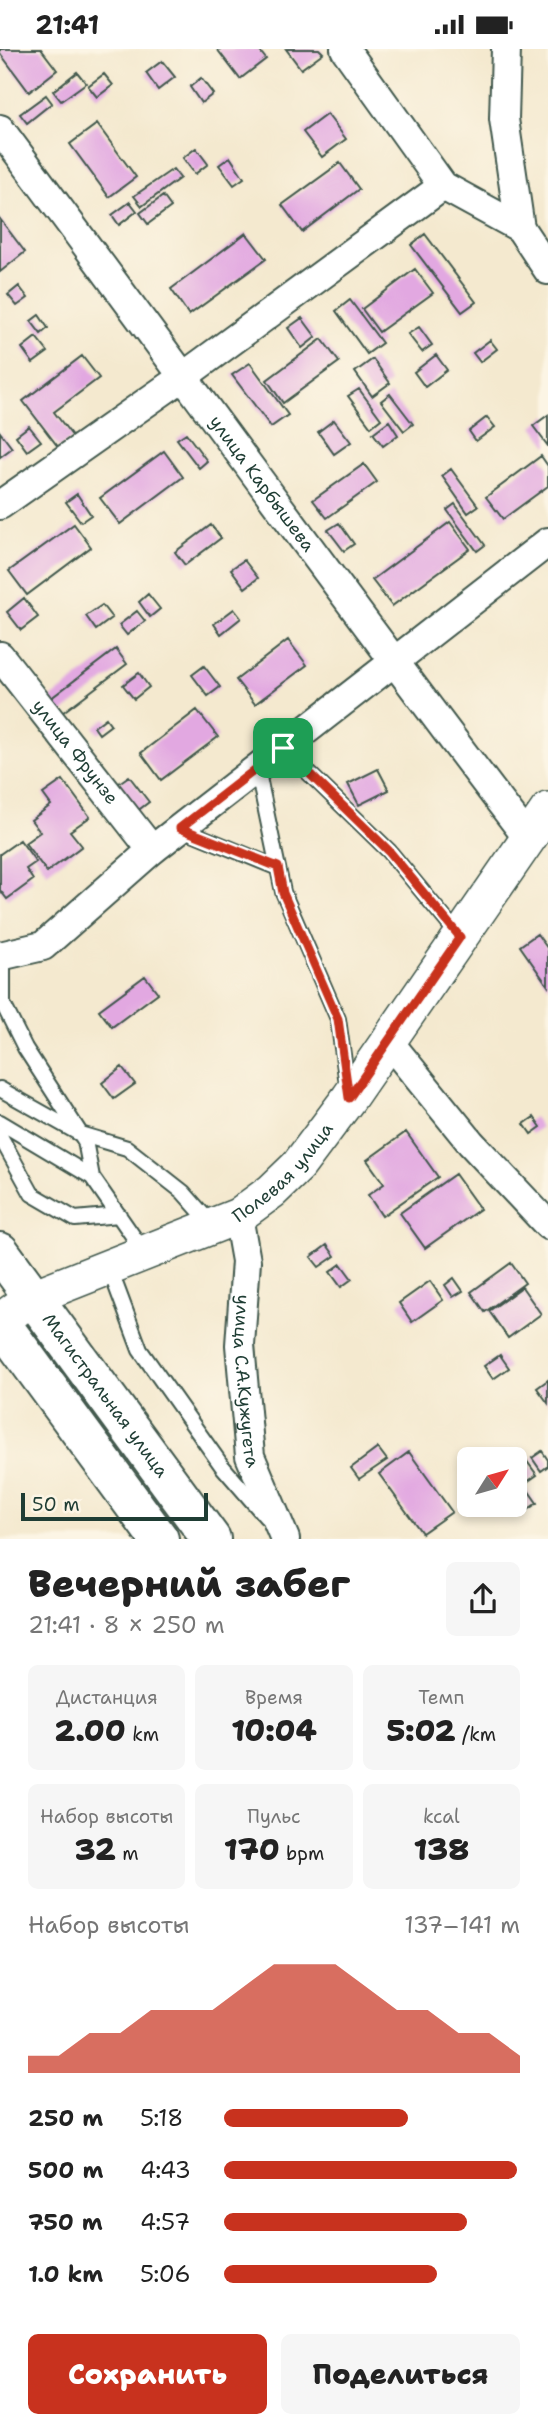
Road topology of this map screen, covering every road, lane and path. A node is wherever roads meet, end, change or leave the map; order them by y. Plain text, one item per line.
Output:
1 (345, 49) edge
2 (506, 49) edge
3 (0, 129) edge
4 (443, 186) junction
5 (520, 228) junction
6 (548, 270) edge
7 (184, 376) junction
8 (0, 505) edge
9 (548, 542) edge
10 (0, 656) edge
11 (392, 662) junction
12 (283, 748) junction
13 (257, 768) junction
14 (538, 824) edge
15 (180, 828) junction
16 (152, 849) junction
17 (278, 867) junction
18 (460, 937) junction
19 (1, 956) edge
20 (389, 1042) junction
21 (0, 1089) edge
22 (349, 1098) junction
23 (0, 1122) edge
24 (80, 1134) junction
25 (0, 1136) edge
26 (92, 1177) junction
27 (119, 1216) junction
28 (226, 1221) junction
29 (548, 1225) edge
30 (0, 1252) edge
31 (145, 1253) junction
32 (109, 1266) junction
33 (33, 1297) junction
34 (0, 1321) edge
35 (159, 1539) edge
36 (211, 1539) edge
37 (285, 1539) edge

1 - 4 street
2 - 5 street
3 - 7 street, улица Карбышева
4 - 5 street
4 - 7 street
5 - 6 street
7 - 8 street
7 - 11 street, улица Карбышева
9 - 11 street
10 - 16 street, улица Фрунзе
11 - 12 street
11 - 14 street, улица Карбышева
12 - 13 street
12 - 18 lane
13 - 15 street
13 - 17 lane
14 - 18 street, Полевая улица
15 - 16 street
15 - 17 lane
16 - 19 street
17 - 22 lane
18 - 20 street, Полевая улица
19 - 24 lane
20 - 22 street, Полевая улица
20 - 29 street
21 - 24 lane
22 - 28 street, Полевая улица
23 - 26 lane
24 - 26 lane
24 - 28 lane
25 - 27 lane
26 - 27 lane
27 - 31 lane
28 - 31 street, Полевая улица
28 - 37 street, улица С.А.Кужугета
30 - 33 main road, Магистральная улица
31 - 32 street, Полевая улица
32 - 33 street, Полевая улица
32 - 37 lane
33 - 34 street, Полевая улица
33 - 36 main road, Магистральная улица
34 - 35 main road

